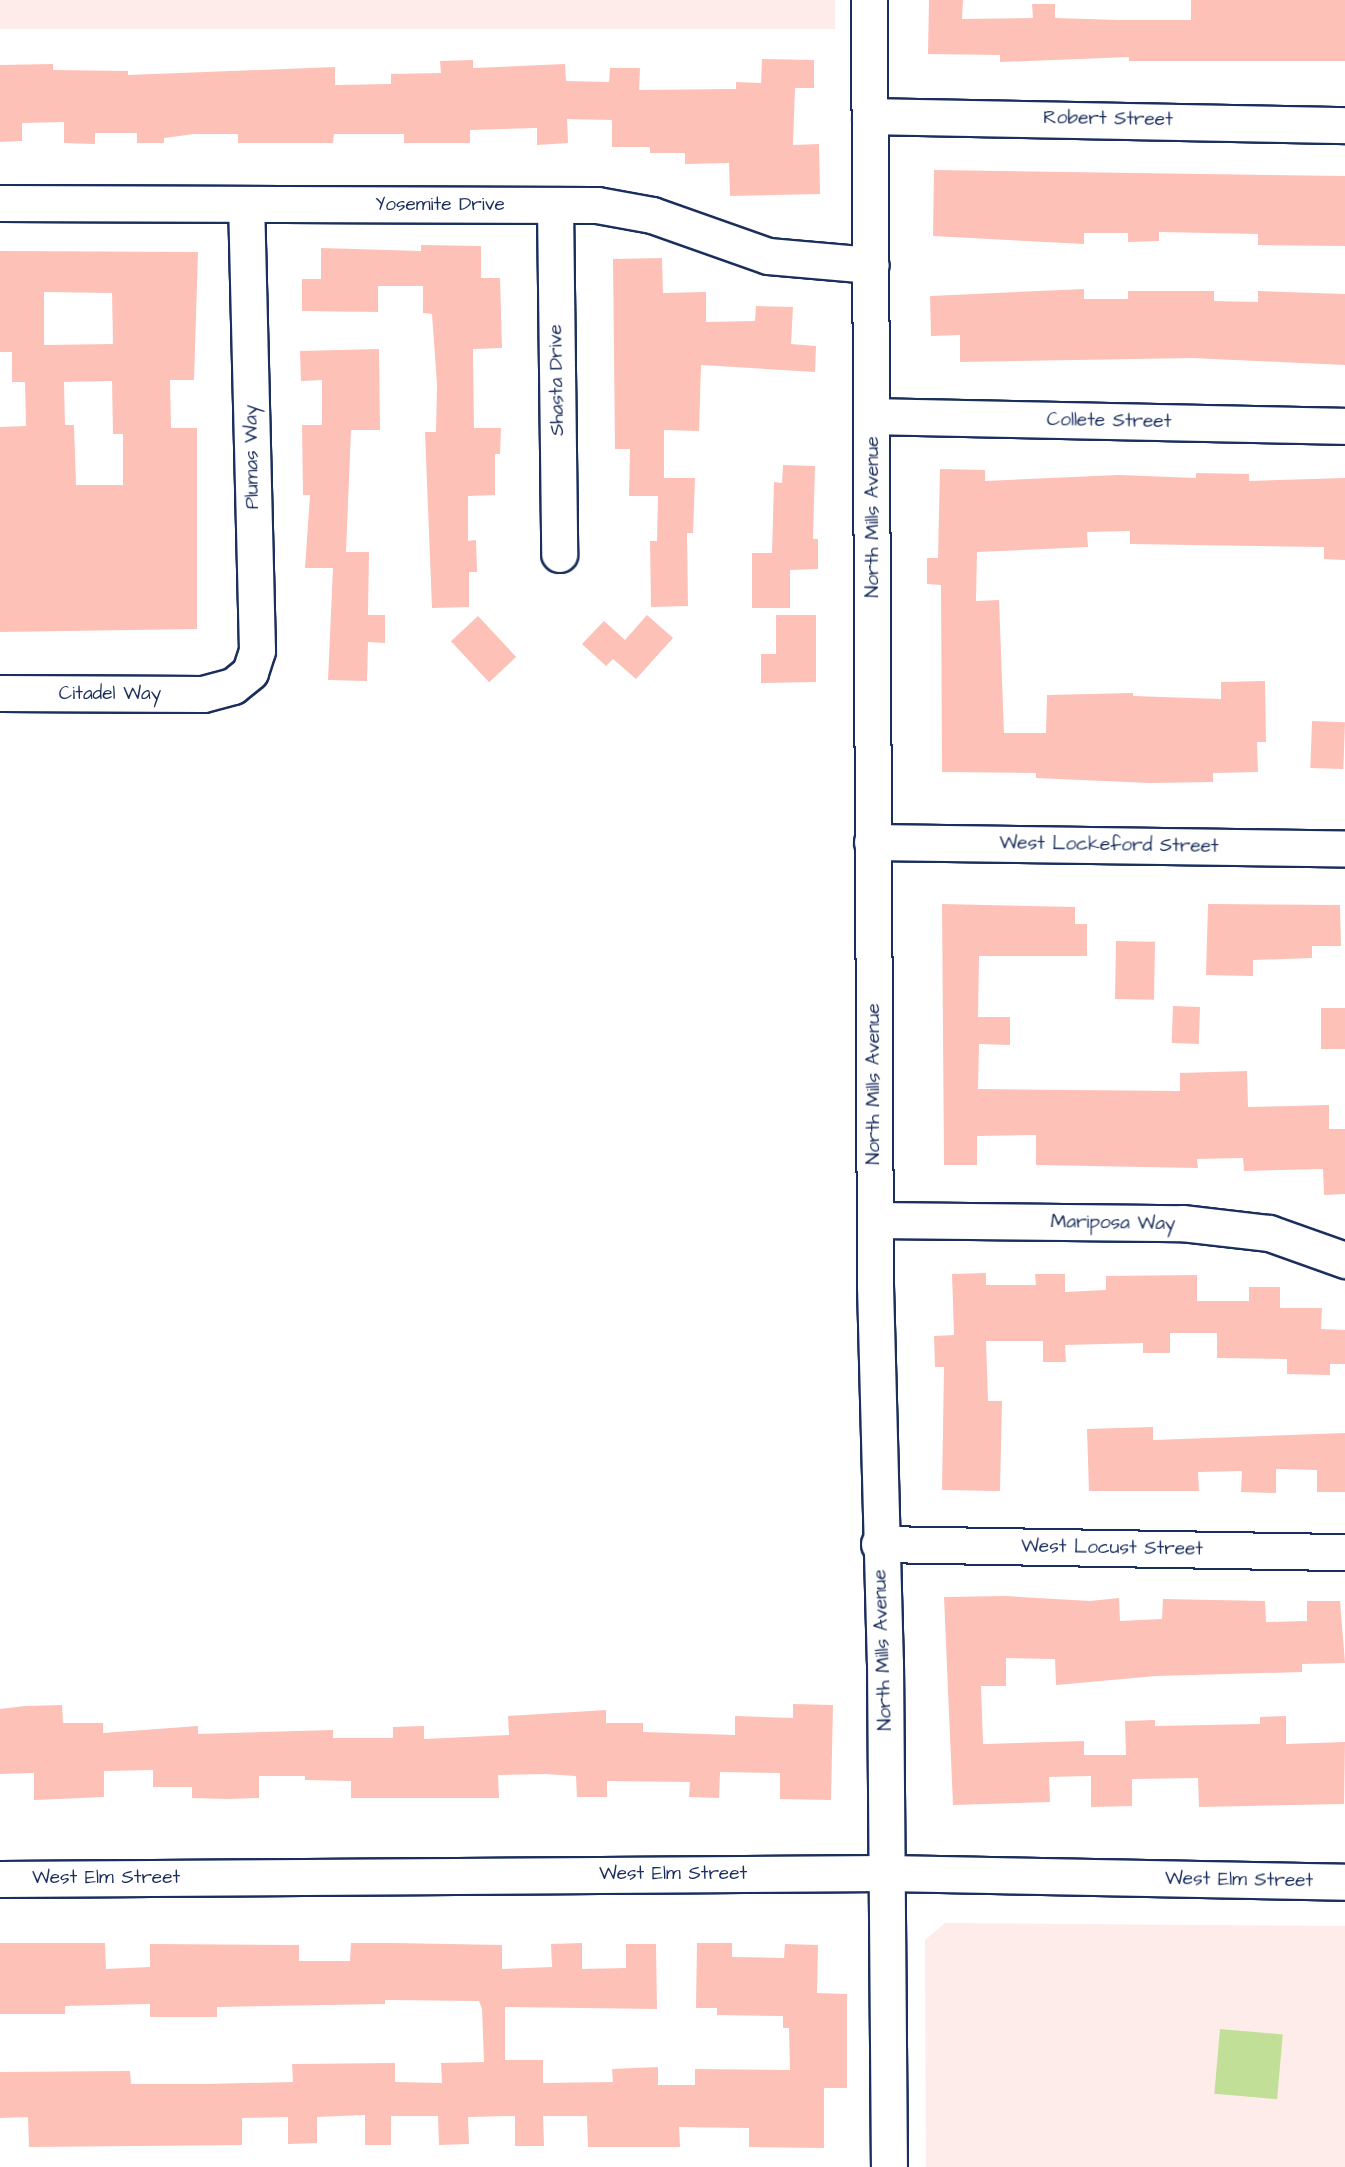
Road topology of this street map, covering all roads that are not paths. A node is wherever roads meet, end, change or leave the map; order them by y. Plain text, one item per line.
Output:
1 (869, 0) edge
2 (870, 116) junction
3 (1345, 125) edge
4 (0, 203) edge
5 (246, 205) junction
6 (555, 205) junction
7 (871, 265) junction
8 (873, 416) junction
9 (1345, 426) edge
10 (559, 554) dead end
11 (219, 690) joint
12 (0, 693) edge
13 (872, 842) junction
14 (1345, 849) edge
15 (876, 1220) junction
16 (1345, 1261) edge
17 (879, 1544) junction
18 (1345, 1552) edge
19 (887, 1872) junction
20 (0, 1879) edge
21 (1345, 1882) edge
22 (889, 2167) edge

1 - 2 street, North Mills Avenue
2 - 3 street, Robert Street
2 - 7 street, North Mills Avenue
4 - 5 street, Yosemite Drive
5 - 6 street, Yosemite Drive
5 - 11 street, Plumas Way
6 - 7 street, Yosemite Drive
6 - 10 street, Shasta Drive
7 - 8 street, North Mills Avenue
8 - 9 street, Collete Street
8 - 13 street, North Mills Avenue
11 - 12 street, Citadel Way
13 - 14 street, West Lockeford Street
13 - 15 street, North Mills Avenue
15 - 16 street, Mariposa Way
15 - 17 street, North Mills Avenue
17 - 18 street, West Locust Street
17 - 19 street, North Mills Avenue
19 - 20 street, West Elm Street
19 - 21 street, West Elm Street
19 - 22 street, North Mills Avenue

